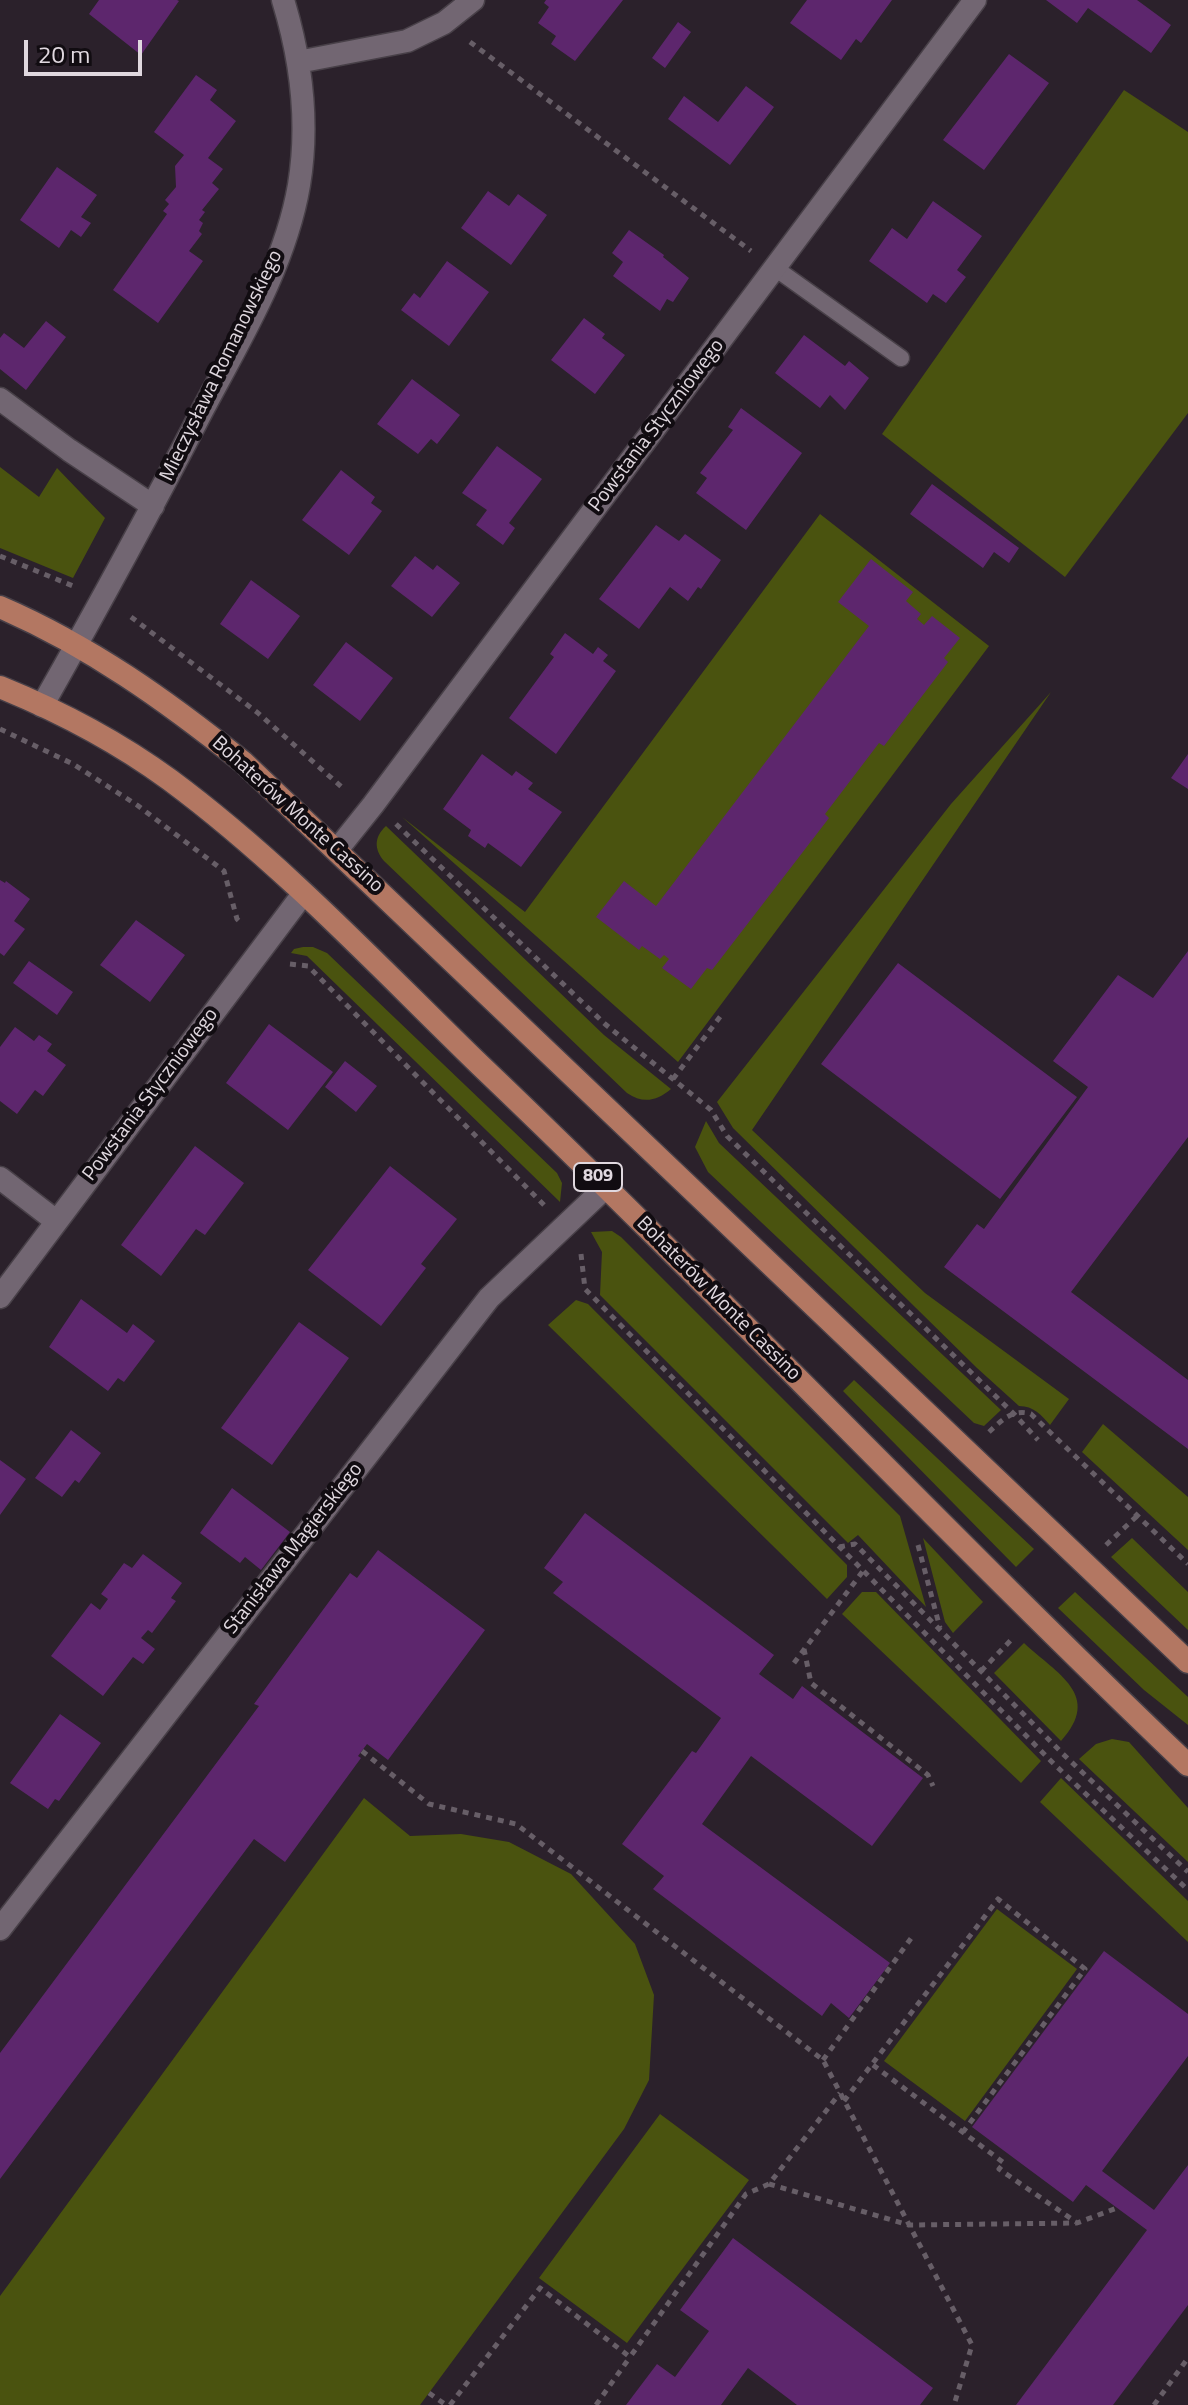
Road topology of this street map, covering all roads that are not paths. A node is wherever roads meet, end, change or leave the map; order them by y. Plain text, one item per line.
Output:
1 (283, 0) edge
2 (473, 0) edge
3 (975, 0) edge
4 (298, 62) junction
5 (775, 268) junction
6 (901, 358) dead end
7 (0, 399) edge
8 (153, 506) junction
9 (0, 607) edge
10 (78, 644) junction
11 (0, 687) edge
12 (42, 706) junction
13 (337, 850) junction
14 (303, 894) junction
15 (0, 1178) edge
16 (607, 1186) junction
17 (56, 1221) junction
18 (0, 1297) edge
19 (1188, 1662) edge
20 (1188, 1765) edge
21 (0, 1929) edge

1 - 4 street, Mieczysława Romanowskiego
2 - 4 street
3 - 5 street, Powstania Styczniowego
4 - 8 street, Mieczysława Romanowskiego
5 - 6 lane
5 - 13 street, Powstania Styczniowego
7 - 8 street
8 - 10 street, Mieczysława Romanowskiego
9 - 10 main road, Bohaterów Monte Cassino / 809
10 - 12 street, Mieczysława Romanowskiego
10 - 13 main road, Bohaterów Monte Cassino / 809
11 - 12 main road, Bohaterów Monte Cassino / 809
12 - 14 main road, Bohaterów Monte Cassino / 809
13 - 19 main road, Bohaterów Monte Cassino / 809
14 - 16 main road, Bohaterów Monte Cassino / 809
14 - 17 street, Powstania Styczniowego
15 - 17 street
16 - 20 main road, Bohaterów Monte Cassino / 809
16 - 21 street, Stanisława Magierskiego
17 - 18 street, Powstania Styczniowego

